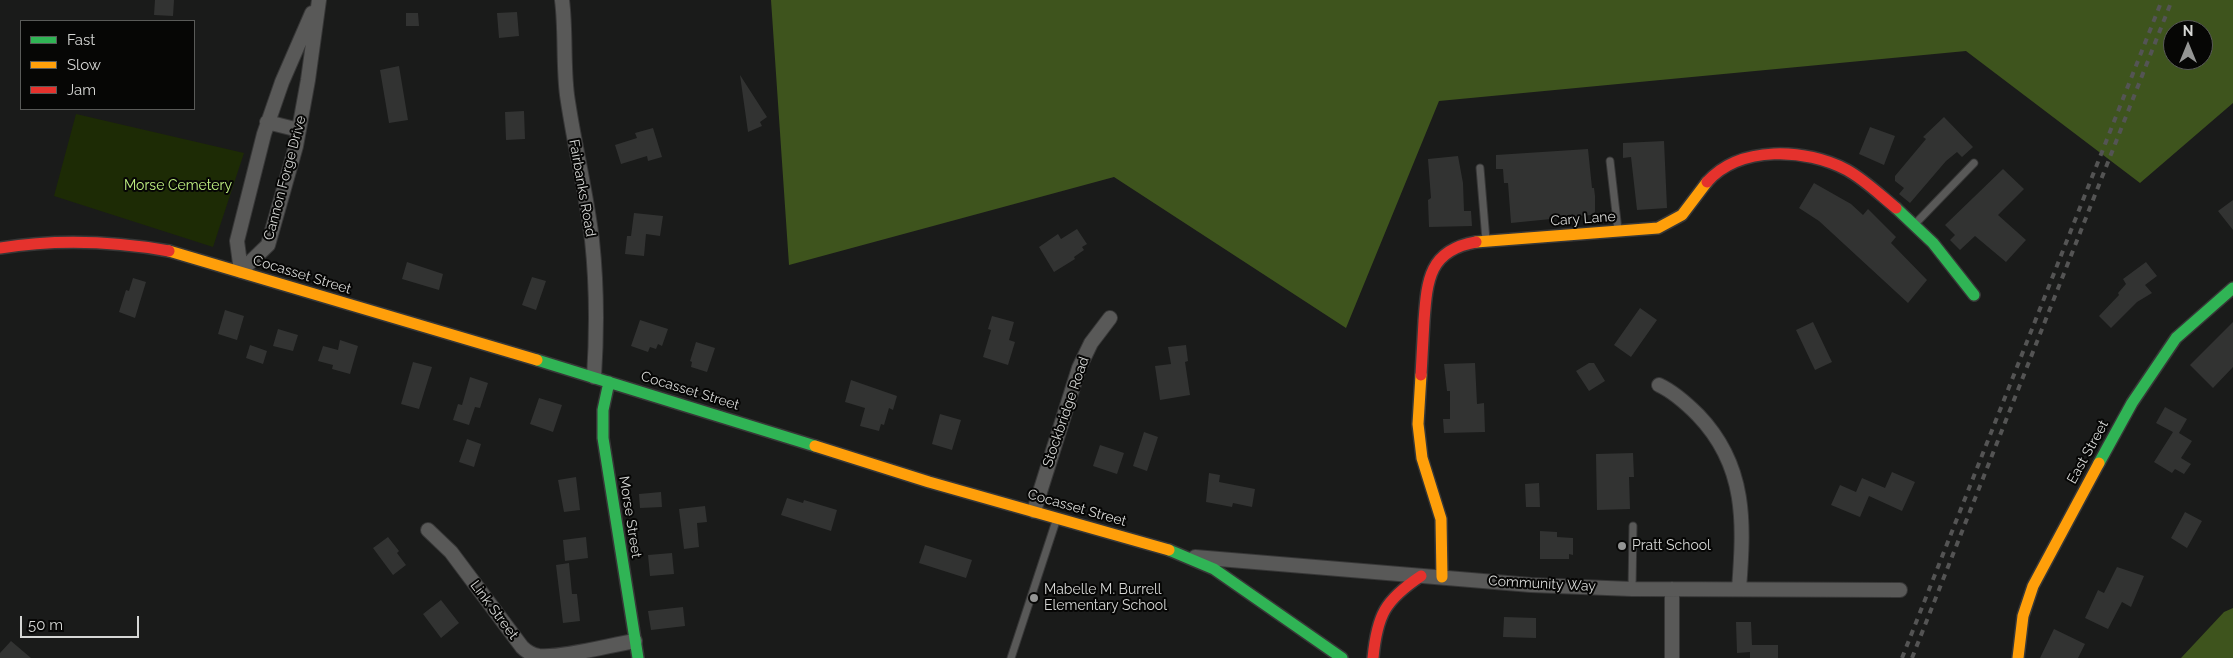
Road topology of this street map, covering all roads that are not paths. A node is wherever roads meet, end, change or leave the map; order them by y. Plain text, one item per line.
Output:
1 (318, 0) edge
2 (562, 0) edge
3 (268, 122) junction
4 (299, 130) junction
5 (1610, 161) dead end
6 (1974, 163) dead end
7 (1480, 168) dead end
8 (1915, 224) junction
9 (1618, 232) junction
10 (1486, 240) junction
11 (0, 248) edge
12 (241, 271) junction
13 (2233, 288) edge
14 (1974, 295) dead end
15 (1110, 318) dead end
16 (594, 377) junction
17 (609, 382) junction
18 (1659, 385) dead end
19 (1034, 511) junction
20 (1058, 518) junction
21 (1633, 526) dead end
22 (428, 530) dead end
23 (1185, 556) junction
24 (1421, 576) junction
25 (1442, 577) junction
26 (1632, 589) junction
27 (1672, 589) junction
28 (1739, 589) junction
29 (1900, 590) dead end
30 (635, 641) junction
31 (638, 658) edge
32 (1011, 658) edge
33 (1342, 658) edge
34 (1373, 658) edge
35 (1672, 658) edge
36 (2018, 658) edge

1 - 3 street, Cannon Forge Drive
1 - 4 street, Cannon Forge Drive
2 - 16 street, Fairbanks Road
3 - 4 street
3 - 12 street, Cannon Forge Drive
4 - 12 street, Cannon Forge Drive
5 - 9 lane
6 - 8 lane
7 - 10 lane
8 - 9 street, Cary Lane
8 - 14 street, Cary Lane
9 - 10 street, Cary Lane
10 - 25 street, Cary Lane
11 - 12 street, Cocasset Street
12 - 16 street, Cocasset Street
13 - 36 street, East Street
15 - 19 street, Stockbridge Road
16 - 17 street, Cocasset Street
17 - 19 street, Cocasset Street
17 - 30 street, Morse Street
18 - 28 street
19 - 20 street, Cocasset Street
20 - 23 street, Cocasset Street
20 - 32 lane
21 - 26 lane
22 - 30 street, Link Street
23 - 24 street, Community Way
23 - 33 street, Cocasset Street
24 - 25 street, Community Way
24 - 34 street
25 - 26 street, Community Way
26 - 27 street, Community Way
27 - 28 street, Community Way
27 - 35 street
28 - 29 street, Community Way
30 - 31 street, Morse Street

